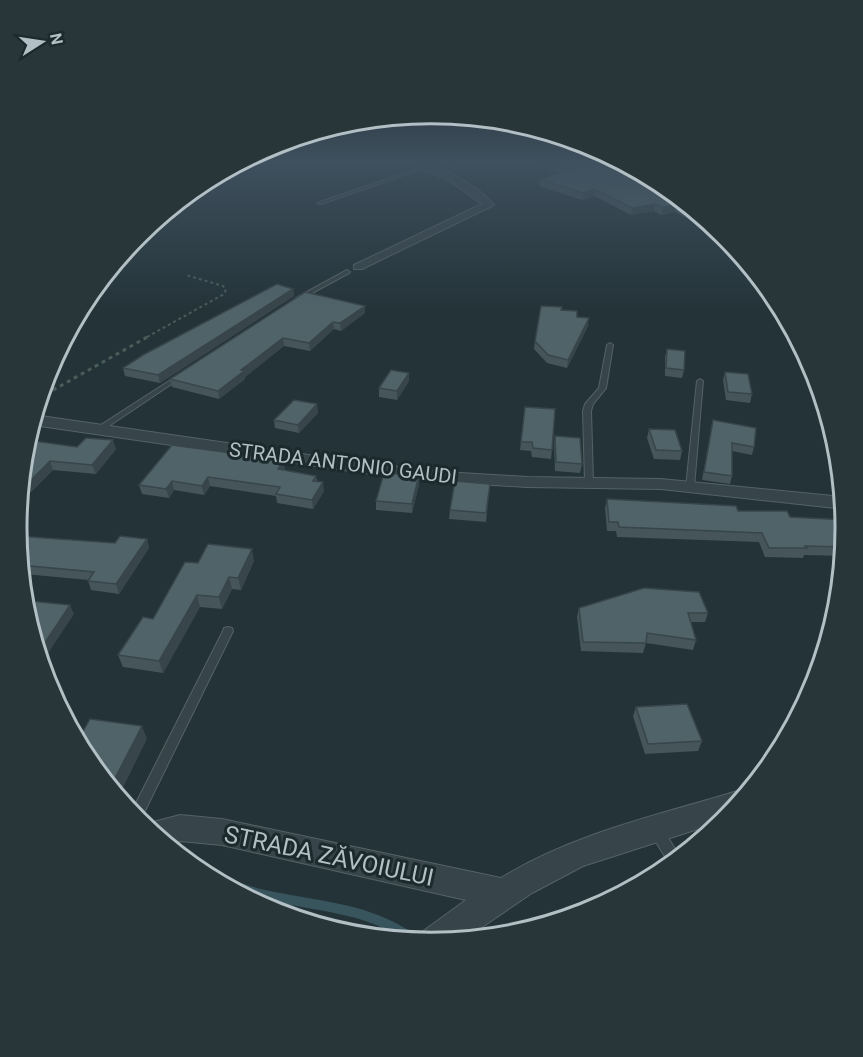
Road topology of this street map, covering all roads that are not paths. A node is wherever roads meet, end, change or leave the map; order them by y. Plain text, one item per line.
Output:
1 (474, 212) edge
2 (358, 267) dead end
3 (347, 272) dead end
4 (295, 300) edge
5 (610, 345) dead end
6 (183, 374) edge
7 (700, 381) dead end
8 (42, 421) edge
9 (97, 430) junction
10 (589, 482) junction
11 (690, 487) junction
12 (835, 502) edge
13 (228, 631) dead end
14 (724, 808) edge
15 (140, 809) edge
16 (655, 829) junction
17 (163, 832) edge
18 (671, 854) edge
19 (504, 894) junction
20 (448, 932) edge

1 - 2 street
3 - 4 lane
5 - 10 lane
6 - 9 lane
7 - 11 lane
8 - 9 street, STRADA ANTONIO GAUDI
9 - 10 street, STRADA ANTONIO GAUDI
10 - 11 street, STRADA ANTONIO GAUDI
11 - 12 street, STRADA ANTONIO GAUDI
13 - 15 lane
14 - 16 street
16 - 18 lane
16 - 19 street
17 - 19 street, STRADA ZĂVOIULUI
19 - 20 street

